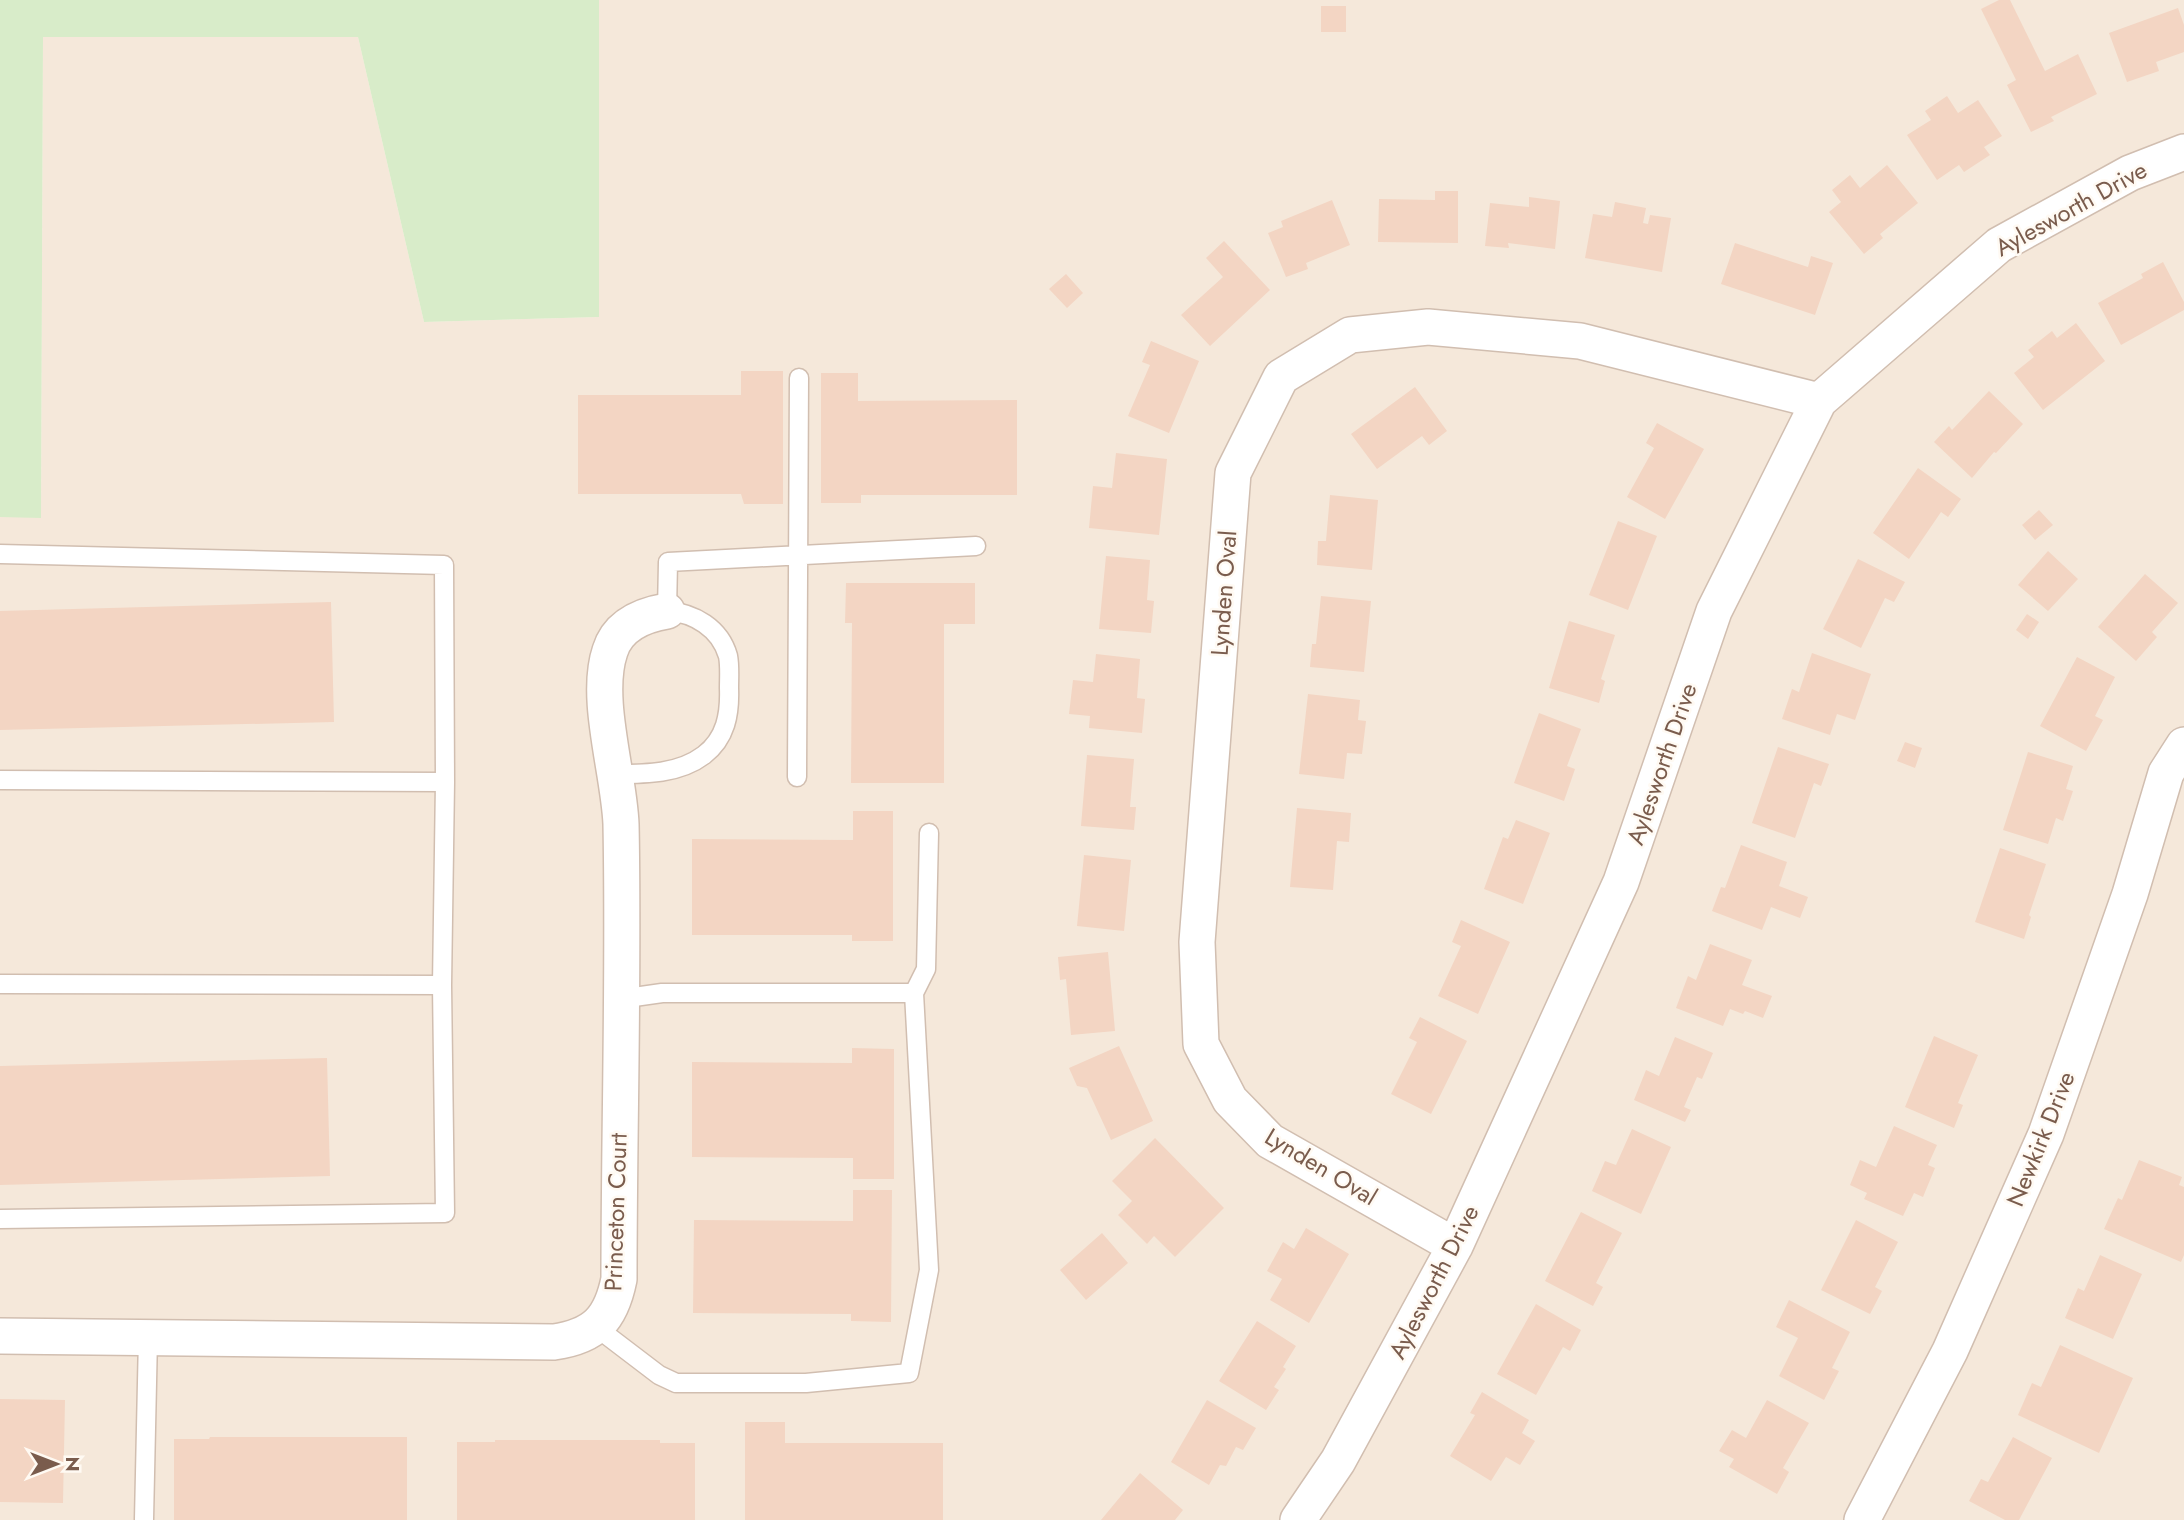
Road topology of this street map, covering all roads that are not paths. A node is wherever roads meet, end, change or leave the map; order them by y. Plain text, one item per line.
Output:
1 (2184, 152) edge
2 (799, 378) dead end
3 (1819, 401) junction
4 (976, 546) dead end
5 (0, 554) edge
6 (798, 555) junction
7 (667, 611) junction
8 (2184, 745) edge
9 (616, 774) junction
10 (797, 777) dead end
11 (0, 780) edge
12 (444, 782) junction
13 (929, 833) dead end
14 (0, 984) edge
15 (442, 985) junction
16 (914, 993) junction
17 (620, 999) junction
18 (0, 1219) edge
19 (1455, 1246) junction
20 (596, 1327) junction
21 (0, 1336) edge
22 (148, 1337) junction
23 (144, 1519) edge
24 (1298, 1520) edge
25 (1863, 1520) edge

1 - 3 street, Aylesworth Drive
2 - 6 lane
3 - 19 street, Aylesworth Drive
3 - 19 street, Lynden Oval
4 - 6 lane
5 - 12 lane
6 - 7 lane
6 - 10 lane
7 - 9 street, Princeton Court
7 - 9 lane
8 - 25 street, Newkirk Drive
9 - 17 street, Princeton Court
11 - 12 lane
12 - 15 lane
13 - 16 lane
14 - 15 lane
15 - 18 lane
16 - 17 lane
16 - 20 lane
17 - 20 street, Princeton Court
19 - 24 street, Aylesworth Drive
20 - 22 street, Princeton Court
21 - 22 street, Princeton Court
22 - 23 lane

